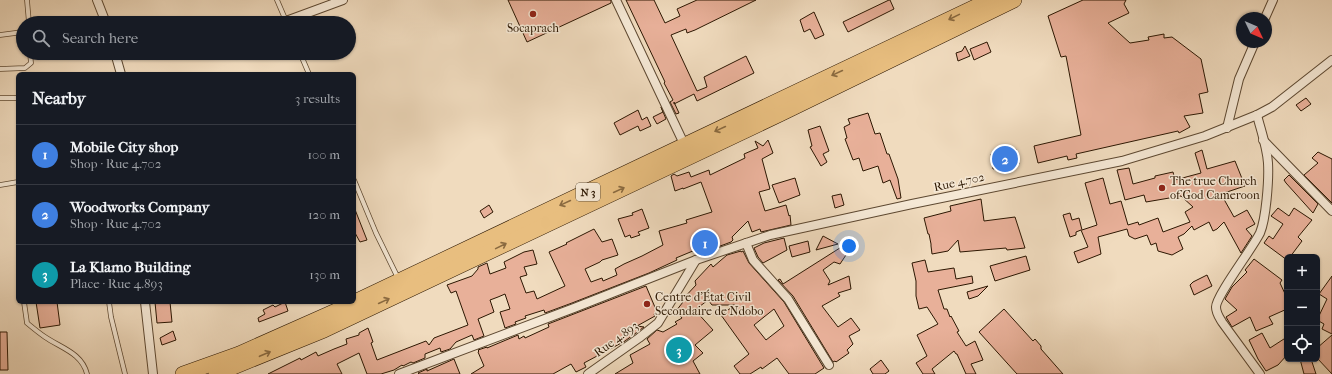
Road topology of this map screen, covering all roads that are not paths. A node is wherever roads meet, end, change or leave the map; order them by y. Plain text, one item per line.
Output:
1 (27, 0) edge
2 (98, 0) edge
3 (277, 0) edge
4 (343, 0) edge
5 (616, 0) edge
6 (1014, 0) edge
7 (1273, 0) edge
8 (980, 2) edge
9 (1268, 12) edge
10 (28, 16) edge
11 (104, 16) edge
12 (284, 16) edge
13 (302, 16) edge
14 (16, 33) edge
15 (0, 35) edge
16 (1252, 48) edge
17 (898, 50) junction
18 (31, 60) edge
19 (117, 60) edge
20 (303, 60) edge
21 (1332, 60) edge
22 (0, 69) edge
23 (120, 72) edge
24 (308, 72) edge
25 (0, 98) edge
26 (16, 98) edge
27 (1257, 115) junction
28 (1227, 128) junction
29 (1263, 140) junction
30 (685, 146) junction
31 (16, 182) edge
32 (0, 185) edge
33 (356, 185) edge
34 (1332, 211) edge
35 (526, 227) junction
36 (746, 243) junction
37 (696, 260) junction
38 (399, 280) junction
39 (356, 300) edge
40 (24, 304) edge
41 (109, 304) edge
42 (145, 304) edge
43 (347, 304) edge
44 (240, 359) junction
45 (829, 365) dead end
46 (87, 374) edge
47 (125, 374) edge
48 (153, 374) edge
49 (183, 374) edge
50 (216, 374) edge
51 (399, 374) edge
52 (588, 374) edge
53 (1260, 374) edge

1 - 10 lane
2 - 11 street
3 - 12 lane
4 - 13 street
5 - 30 street
6 - 17 highway, N 3
7 - 9 street
8 -> 17 highway, N 3
14 - 15 lane
16 - 28 street
17 -> 30 highway, N 3
35 -> 17 highway, N 3
18 - 22 lane
19 - 23 street
20 - 24 lane
21 - 27 street, Rue 4.702
25 - 26 lane
27 - 28 street, Rue 4.702
27 - 29 street
28 - 36 street, Rue 4.702
29 - 34 street
29 - 53 street
30 -> 35 highway, N 3
31 - 32 lane
33 - 38 lane
35 - 38 highway, N 3
44 -> 35 highway, N 3
36 - 37 street, Rue 4.702
36 - 45 street
37 - 51 street, Rue 4.702
37 - 52 street, Rue 4.893
38 - 39 highway, N 3
40 - 46 lane
41 - 47 lane
42 - 48 street
43 - 44 highway, N 3
44 - 49 highway, N 3
44 - 50 highway, N 3

